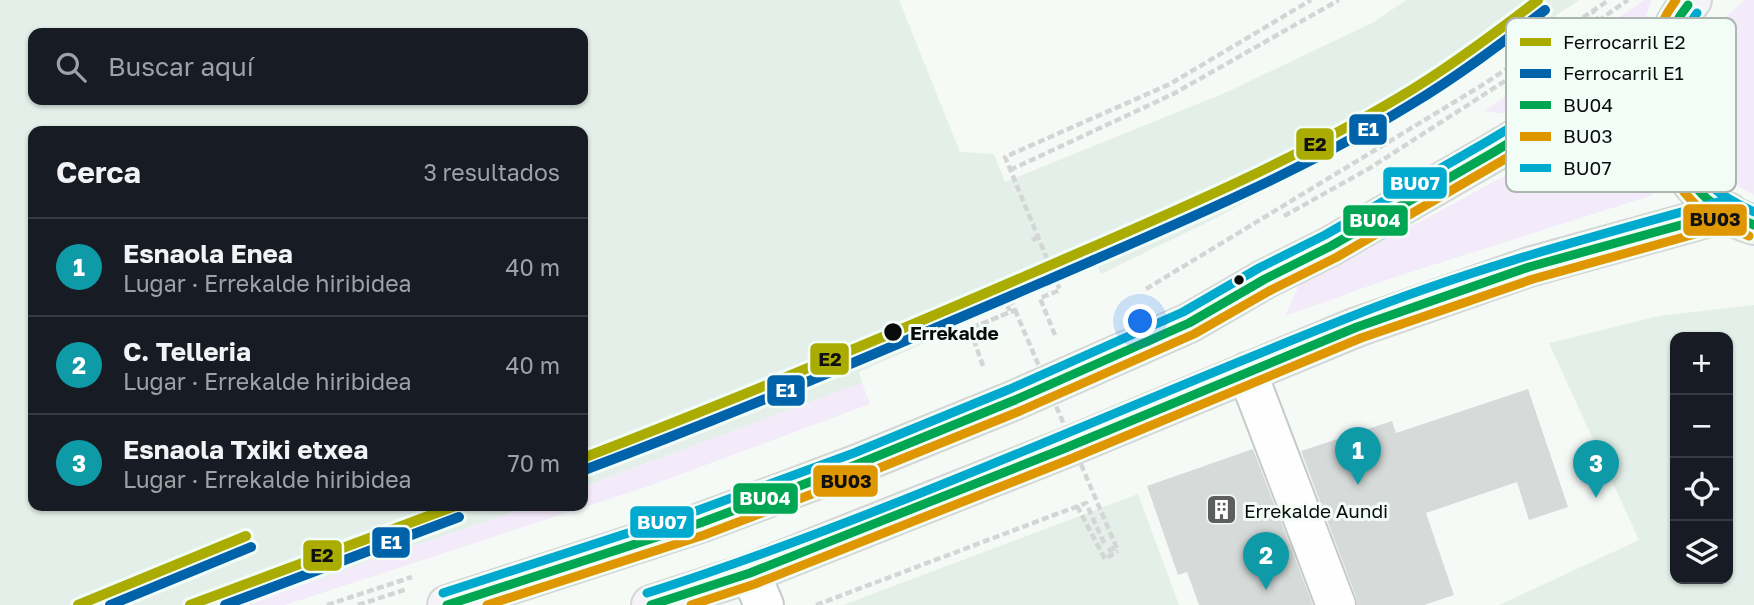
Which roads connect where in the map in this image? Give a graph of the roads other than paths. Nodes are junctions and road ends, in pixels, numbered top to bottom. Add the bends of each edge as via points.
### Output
1 (1692, 0) edge
2 (1679, 18) edge
3 (1506, 145) edge
4 (1701, 192) edge
5 (1741, 219) edge
6 (1247, 372) junction
7 (757, 589) edge
8 (433, 595) edge
9 (651, 605) edge
10 (1336, 605) edge

1 - 2 main road
3 - 8 main road via 1189,323 1015,400 858,464 659,536
4 - 5 main road
5 - 6 main road via 1529,267 1357,327
6 - 7 main road via 1063,449
6 - 10 lane
7 - 9 main road

